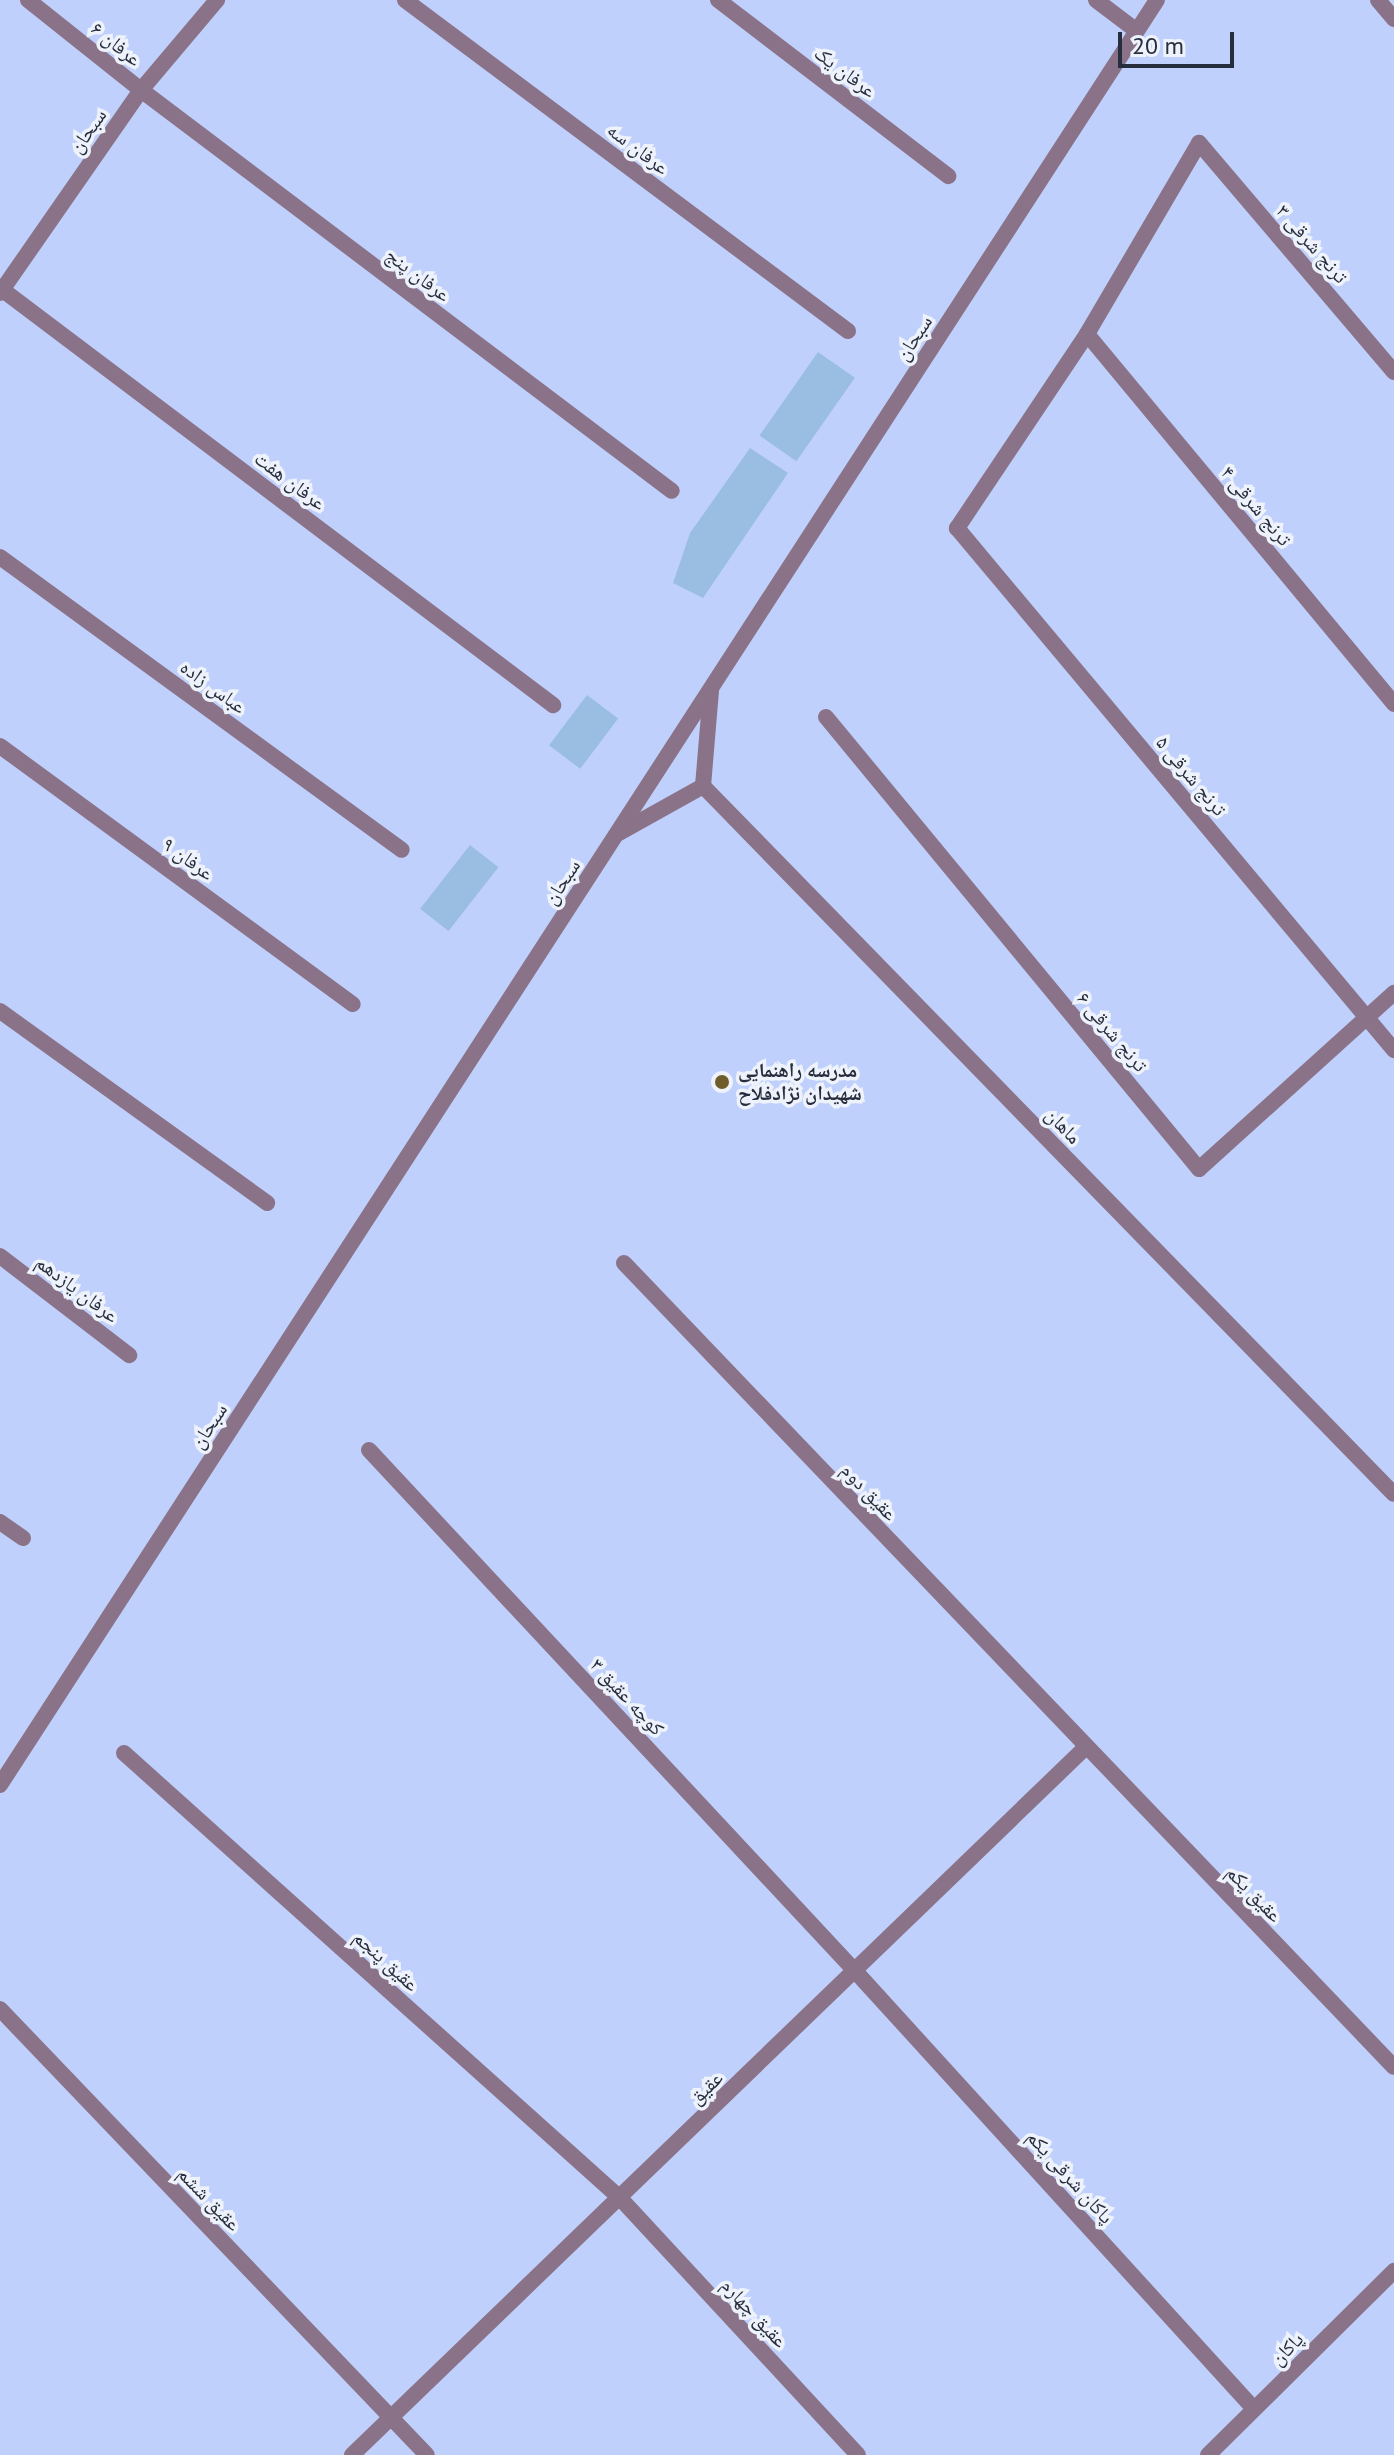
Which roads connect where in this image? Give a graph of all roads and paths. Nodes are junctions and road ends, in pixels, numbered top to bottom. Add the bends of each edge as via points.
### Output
1 (28, 0) edge
2 (217, 0) edge
3 (405, 0) edge
4 (718, 0) edge
5 (1096, 0) edge
6 (1157, 0) edge
7 (1378, 0) edge
8 (1394, 19) edge
9 (1137, 31) junction
10 (141, 90) junction
11 (948, 176) dead end
12 (1, 290) edge
13 (848, 331) dead end
14 (1087, 334) junction
15 (1394, 372) edge
16 (672, 491) dead end
17 (0, 557) edge
18 (711, 688) junction
19 (1394, 704) edge
20 (553, 705) dead end
21 (826, 717) dead end
22 (0, 746) edge
23 (703, 786) junction
24 (617, 834) junction
25 (402, 850) dead end
26 (1394, 993) edge
27 (353, 1004) dead end
28 (0, 1011) edge
29 (1366, 1016) junction
30 (1394, 1050) edge
31 (267, 1203) dead end
32 (0, 1256) edge
33 (624, 1263) dead end
34 (129, 1355) dead end
35 (369, 1450) dead end
36 (1394, 1494) edge
37 (0, 1522) edge
38 (23, 1538) dead end
39 (1085, 1748) junction
40 (124, 1753) dead end
41 (0, 1785) edge
42 (856, 1972) junction
43 (0, 2009) edge
44 (1394, 2067) edge
45 (620, 2198) junction
46 (1394, 2271) edge
47 (1254, 2409) junction
48 (390, 2416) junction
49 (352, 2455) edge
50 (427, 2455) edge
51 (858, 2455) edge
52 (1208, 2455) edge

1 - 10 street, عرفان ۶
2 - 10 street, سبحان
3 - 13 street, عرفان سه
4 - 11 street, عرفان یک
5 - 9 street
6 - 9 street, سبحان
7 - 8 street
9 - 18 street, سبحان
10 - 12 street, سبحان
10 - 16 street, عرفان پنج
12 - 20 street, عرفان هفت
14 - 15 street, ترنج شرقی ۳ via 1199,143
14 - 19 street, ترنج شرقی ۴
14 - 29 street, ترنج شرقی ۵ via 957,528
17 - 25 street, عباس زاده
18 - 23 street
18 - 24 street, سبحان
21 - 29 street, ترنج شرقی ۶ via 1199,1169
22 - 27 street, عرفان ۹
23 - 24 street
23 - 36 street, ماهان
24 - 41 street, سبحان
26 - 29 street, ترنج شرقی ۶
28 - 31 street
29 - 30 street, ترنج شرقی ۵
32 - 34 street, عرفان یازدهم
33 - 39 street, عقیق دوم
35 - 42 street, کوچه عقیق ۳
37 - 38 street
39 - 42 street, عقیق
39 - 44 street, عقیق یکم
40 - 45 street, عقیق پنجم
42 - 45 street, عقیق
42 - 47 street, پاکان شرقی یکم
43 - 48 street, عقیق ششم
45 - 48 street, عقیق
45 - 51 street, عقیق چهارم
46 - 47 street, پاکان
47 - 52 street, پاکان
48 - 49 street, عقیق
48 - 50 street, عقیق ششم

